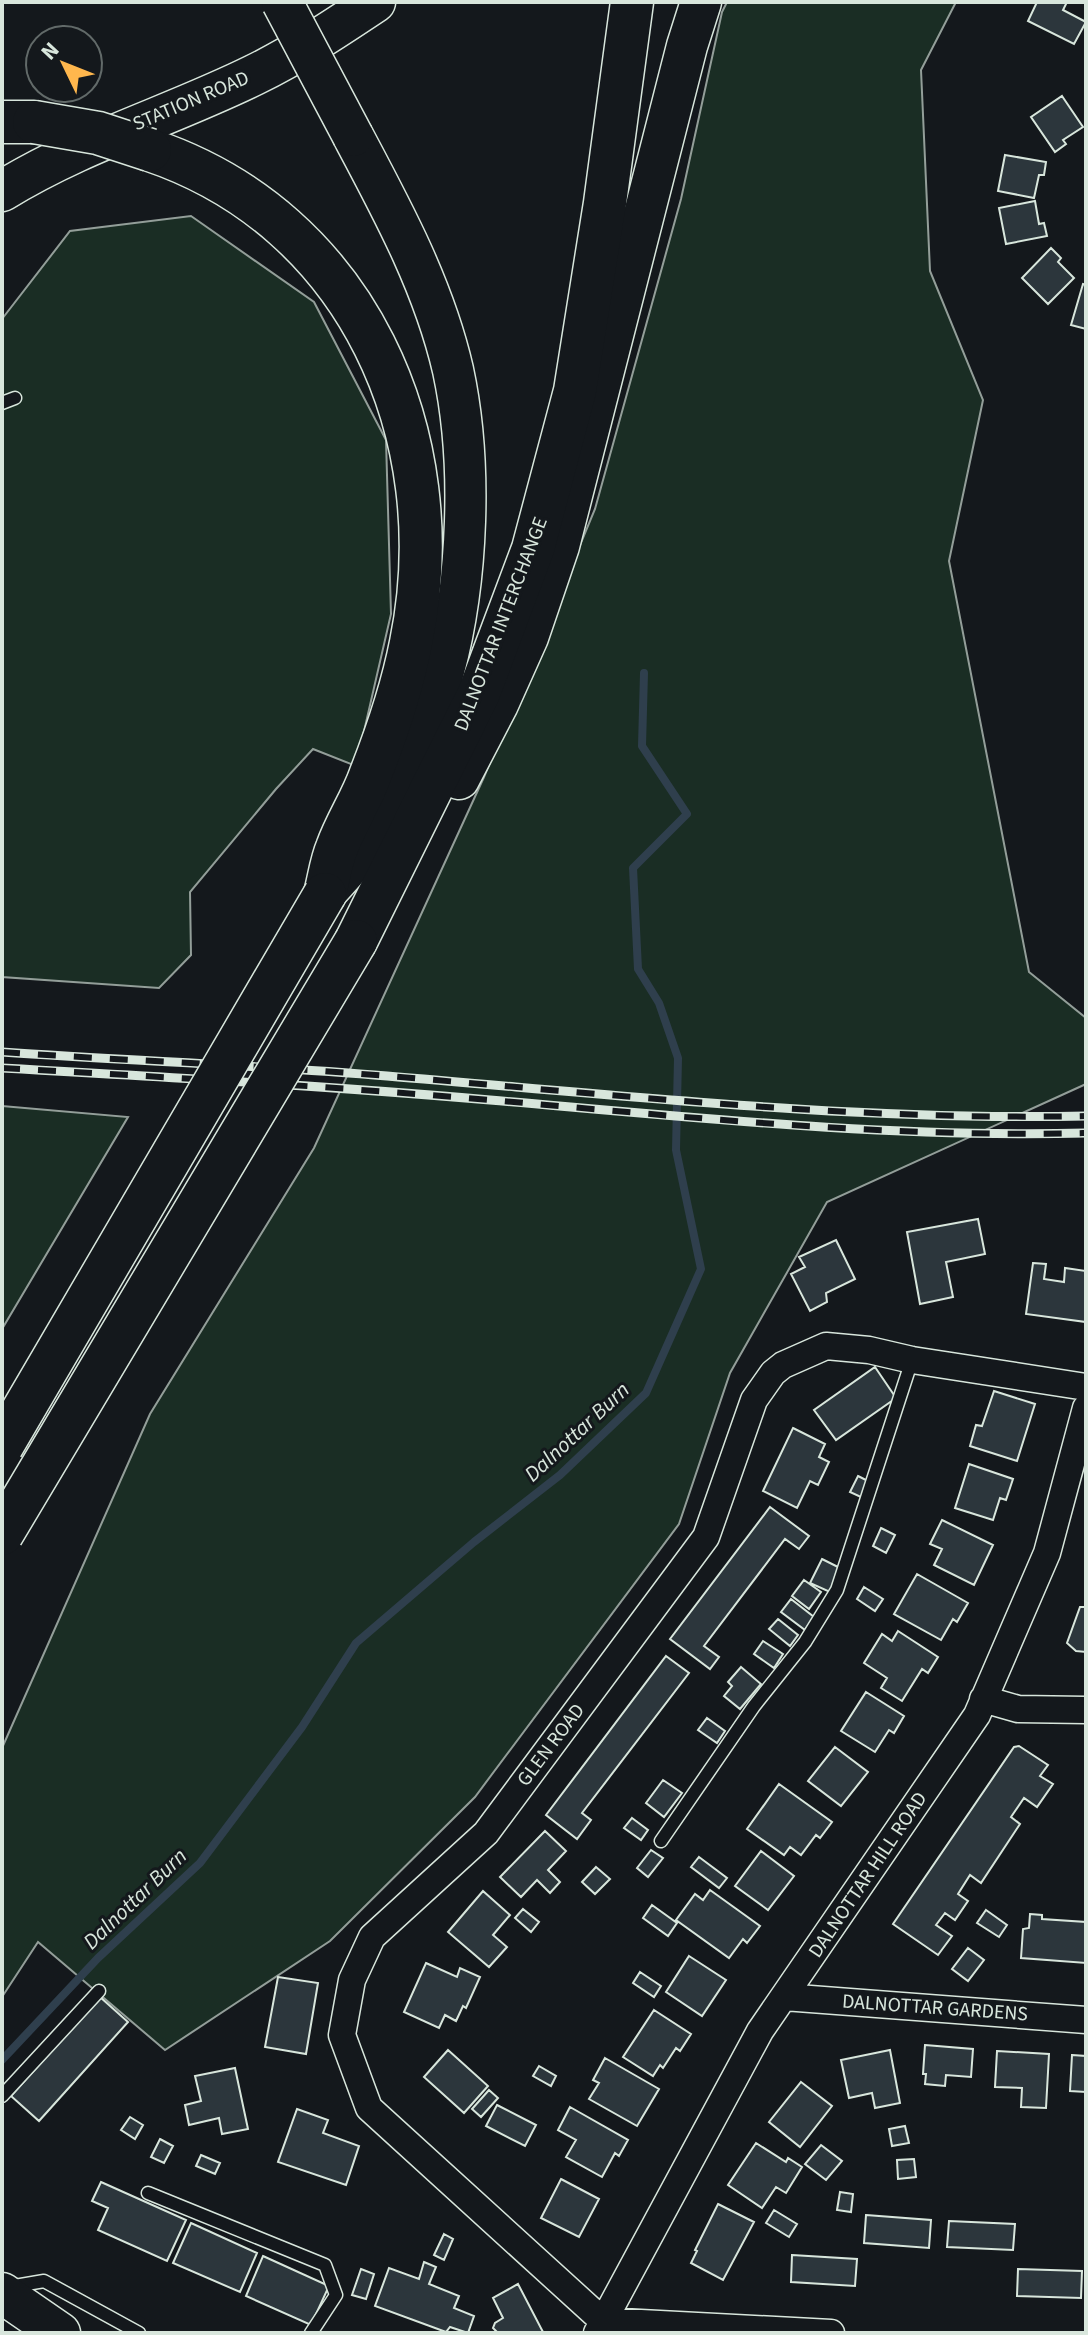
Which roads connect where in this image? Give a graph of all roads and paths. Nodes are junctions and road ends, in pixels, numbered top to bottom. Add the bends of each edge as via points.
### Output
1 (282, 2) edge
2 (375, 2) edge
3 (632, 2) edge
4 (701, 2) edge
5 (18, 122) edge
6 (2, 191) edge
7 (15, 398) dead end
8 (2, 403) edge
9 (325, 894) junction
10 (356, 941) junction
11 (912, 1360) junction
12 (1086, 1387) edge
13 (1086, 1408) edge
14 (2, 1446) edge
15 (2, 1534) edge
16 (983, 1699) junction
17 (1086, 1710) edge
18 (661, 1841) dead end
19 (99, 1991) dead end
20 (784, 1997) junction
21 (1086, 2020) edge
22 (2, 2096) edge
23 (148, 2193) dead end
24 (2, 2291) edge
25 (600, 2327) edge
26 (60, 2333) edge
27 (139, 2333) edge
28 (311, 2333) edge
29 (831, 2333) edge

1 - 9 main road, bridge via 433,303 450,360 463,459 465,540 453,631 432,710 365,847
2 - 6 main road, STATION ROAD via 251,76 77,151
3 - 10 highway, DALNOTTAR INTERCHANGE via 575,391 533,549 479,693
4 - 10 main road via 544,593 498,704 446,802 392,900
5 - 9 highway, bridge via 98,133 150,150 182,161 242,196 295,238 330,277 386,367 414,455 420,564 412,641 388,730 337,848
7 - 8 lane
9 - 14 highway, bridge
10 - 15 highway, DALNOTTAR INTERCHANGE, bridge
11 - 12 street, GLEN ROAD
11 - 18 lane via 837,1590
11 - 25 street, GLEN ROAD via 826,1346 773,1373 754,1400 706,1537 486,1833 372,1937 352,1980 342,2035 369,2108
13 - 16 street, DALNOTTAR HILL ROAD via 1047,1553
16 - 17 street via 1018,1709
16 - 20 street, DALNOTTAR HILL ROAD
19 - 22 lane
20 - 21 street, DALNOTTAR GARDENS
20 - 25 street, DALNOTTAR HILL ROAD via 760,2031
23 - 28 lane via 325,2265 336,2295
24 - 26 main road
24 - 27 lane via 44,2281
25 - 29 street

